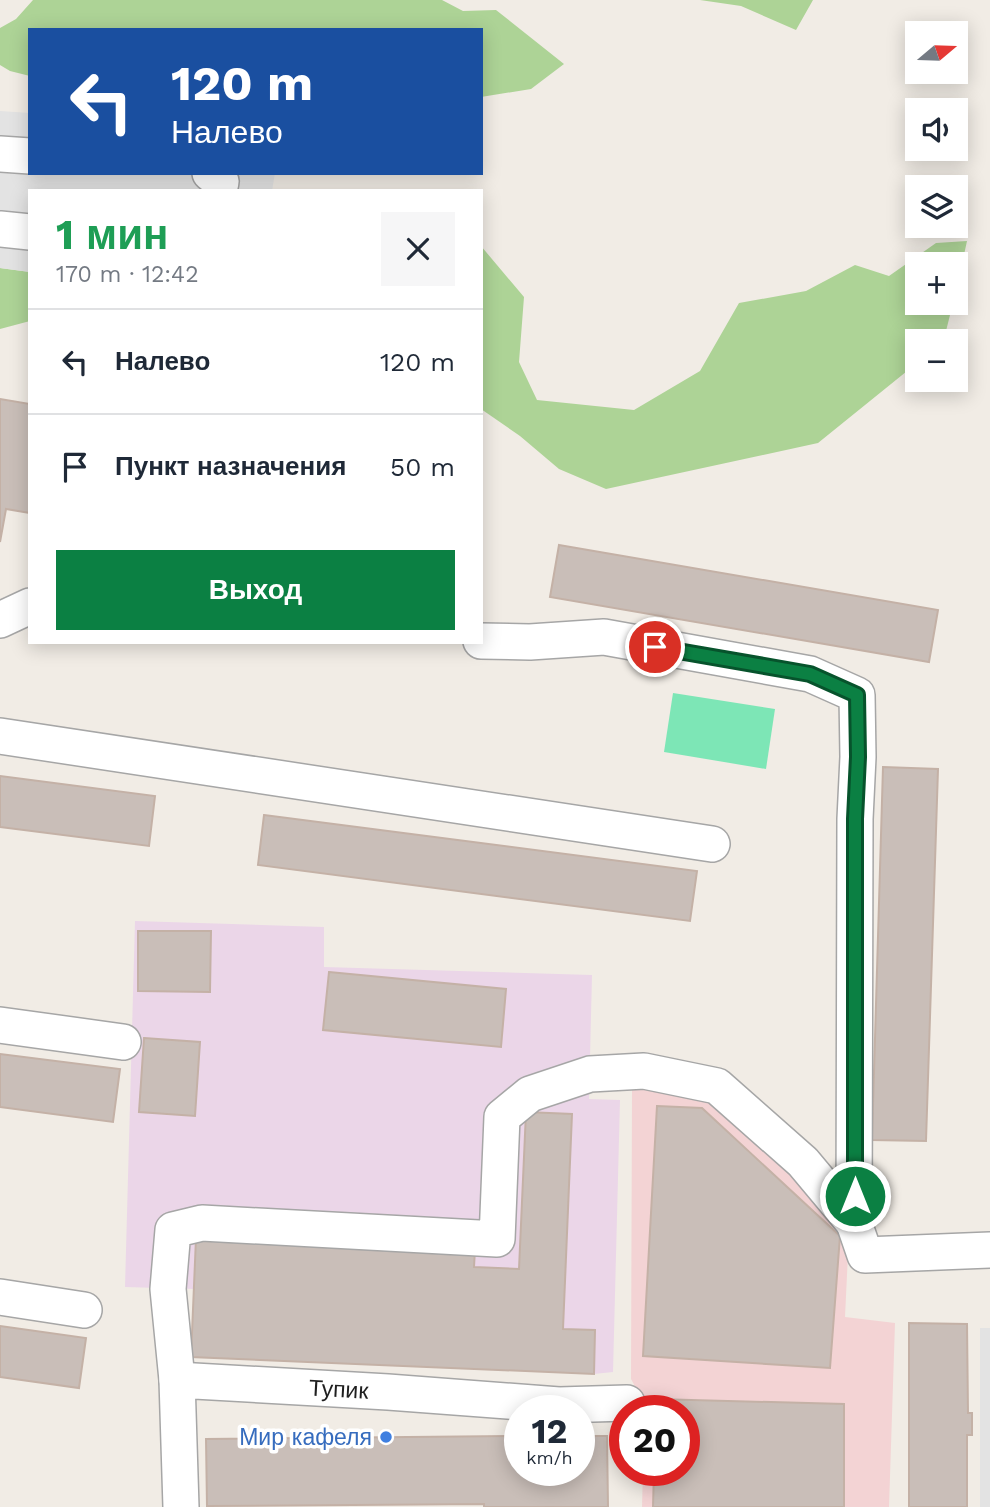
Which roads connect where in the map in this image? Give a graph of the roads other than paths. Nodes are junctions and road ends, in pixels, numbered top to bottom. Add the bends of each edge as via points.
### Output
1 (0, 154) edge
2 (28, 156) edge
3 (212, 175) edge
4 (219, 189) edge
5 (0, 229) edge
6 (28, 232) edge
7 (28, 607) edge
8 (0, 620) edge
9 (483, 641) edge
10 (0, 736) edge
11 (712, 844) dead end
12 (0, 1025) edge
13 (124, 1042) dead end
14 (854, 1223) junction
15 (990, 1250) edge
16 (0, 1297) edge
17 (84, 1310) dead end
18 (177, 1380) junction
19 (609, 1404) edge
20 (181, 1507) edge

1 - 2 lane
3 - 4 lane via 221,182
5 - 6 lane
7 - 8 lane
9 - 14 lane via 604,637 810,674 857,695
10 - 11 lane
12 - 13 lane
14 - 15 lane via 865,1255
14 - 18 lane via 803,1163 717,1086 643,1071 590,1074 530,1094 502,1117 498,1239 202,1223 173,1230 168,1289
16 - 17 lane
18 - 19 lane, Тупик via 559,1405
18 - 20 lane

